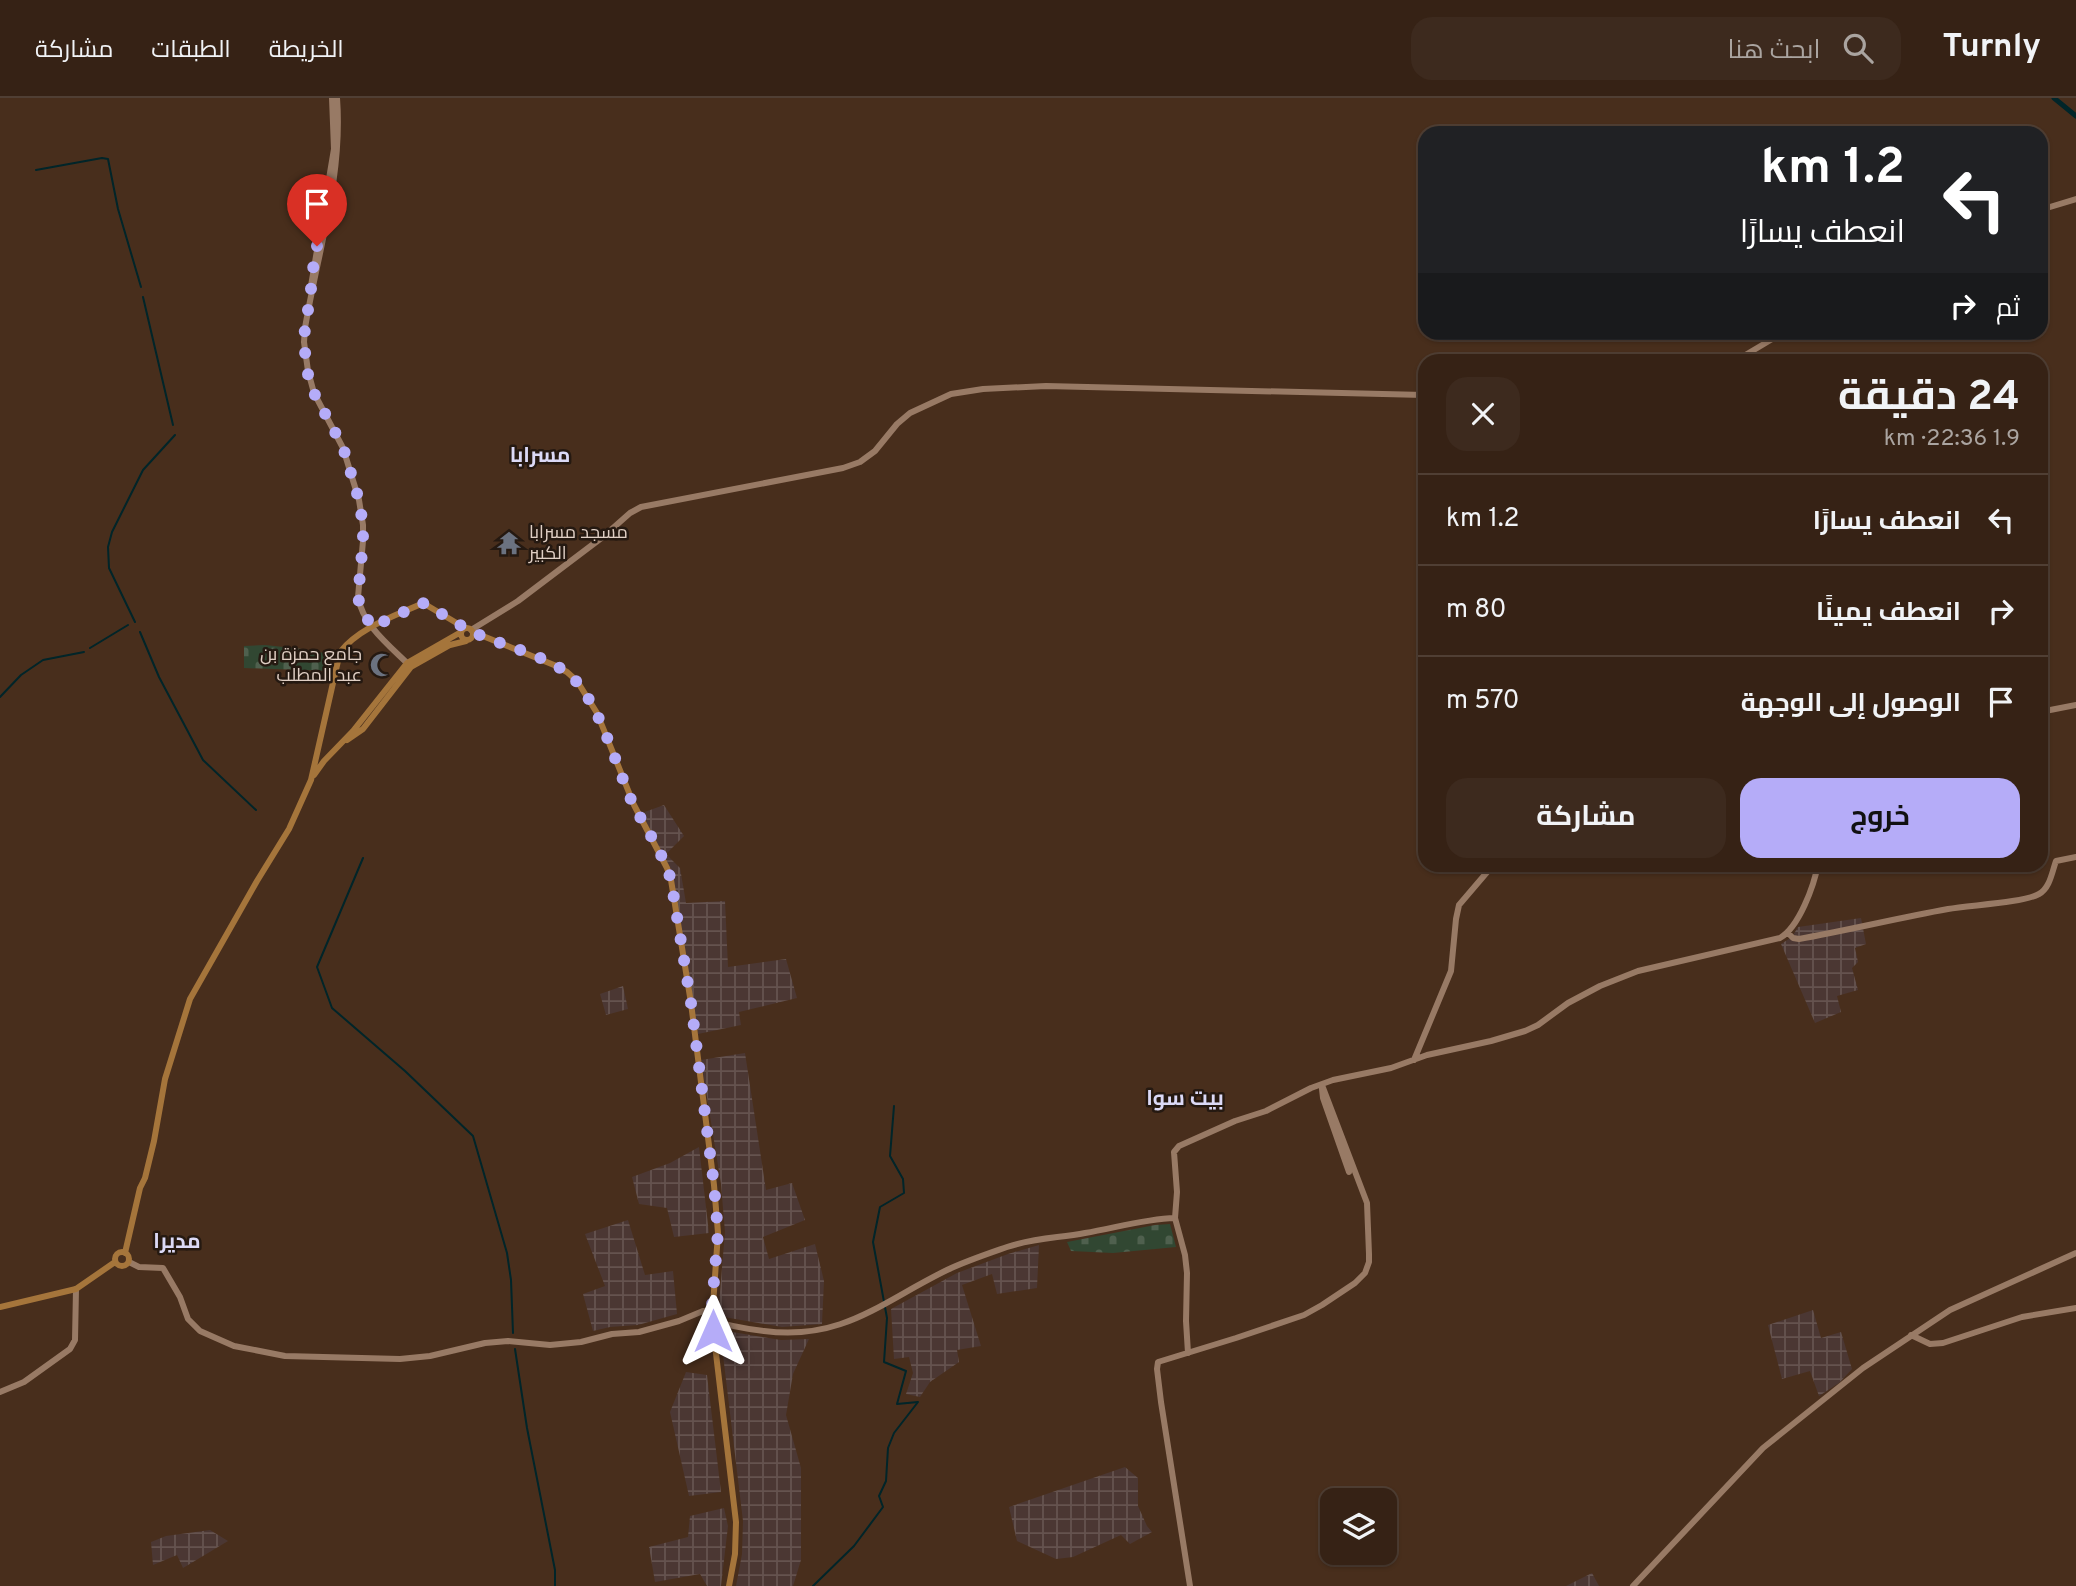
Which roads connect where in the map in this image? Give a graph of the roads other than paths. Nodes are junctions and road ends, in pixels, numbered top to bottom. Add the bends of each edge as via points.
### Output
1 (332, 98) edge
2 (337, 98) edge
3 (2076, 199) edge
4 (2048, 208) edge
5 (311, 292) junction
6 (1771, 340) edge
7 (1747, 354) edge
8 (1418, 395) edge
9 (372, 627) junction
10 (468, 630) junction
11 (466, 640) junction
12 (409, 665) junction
13 (2076, 705) edge
14 (2048, 710) edge
15 (311, 780) junction
16 (2076, 857) edge
17 (1487, 872) edge
18 (1815, 872) edge
19 (1788, 933) junction
20 (1414, 1060) junction
21 (1322, 1085) junction
22 (1175, 1217) junction
23 (125, 1253) junction
24 (2076, 1254) edge
25 (115, 1262) junction
26 (129, 1262) junction
27 (76, 1289) junction
28 (0, 1307) edge
29 (2076, 1308) edge
30 (712, 1311) junction
31 (712, 1320) junction
32 (1912, 1335) junction
33 (1188, 1353) junction
34 (0, 1392) edge
35 (729, 1586) edge
36 (1190, 1586) edge
37 (1633, 1586) edge

1 - 5 street via 334,149
2 - 5 street via 336,169
3 - 4 street
5 - 9 street via 304,342 307,371 343,447 356,489 363,525 358,597
6 - 7 street
8 - 10 street via 1046,386 951,394 910,413 875,451 852,465 641,507 518,601
9 - 10 main road via 423,603
9 - 12 street
9 - 15 main road via 340,652
10 - 11 main road via 472,638
10 - 11 main road via 461,637
10 - 12 main road
10 - 30 main road via 554,665 577,681 597,713 634,804 667,868 691,1003 714,1185 718,1233
11 - 12 main road
12 - 15 main road
13 - 14 street
15 - 23 main road via 289,829 190,999 165,1079
16 - 19 street via 2056,861 2049,883 2040,893 2023,899 1947,909 1799,939
17 - 20 street via 1459,905 1451,971
18 - 19 street via 1805,904
19 - 20 street via 1638,971 1600,986 1525,1031
20 - 21 street
21 - 22 street via 1175,1149
21 - 33 street via 1350,1173 1368,1209 1367,1268 1361,1277 1304,1315
22 - 31 street via 1006,1247 946,1271 866,1314 818,1331 781,1333
22 - 33 street via 1186,1264
23 - 25 main road via 116,1255
23 - 26 main road
24 - 32 street via 1950,1310
25 - 26 main road via 122,1267
25 - 27 main road
26 - 30 street via 163,1268 188,1319 200,1331 234,1346 285,1356 400,1359 485,1343 581,1342 639,1332
27 - 28 main road
27 - 34 street via 75,1340 70,1349 24,1382
29 - 32 street via 2022,1317 1943,1343 1930,1344
30 - 31 main road
31 - 35 main road via 736,1522
32 - 37 street via 1763,1448
33 - 36 street via 1156,1365

